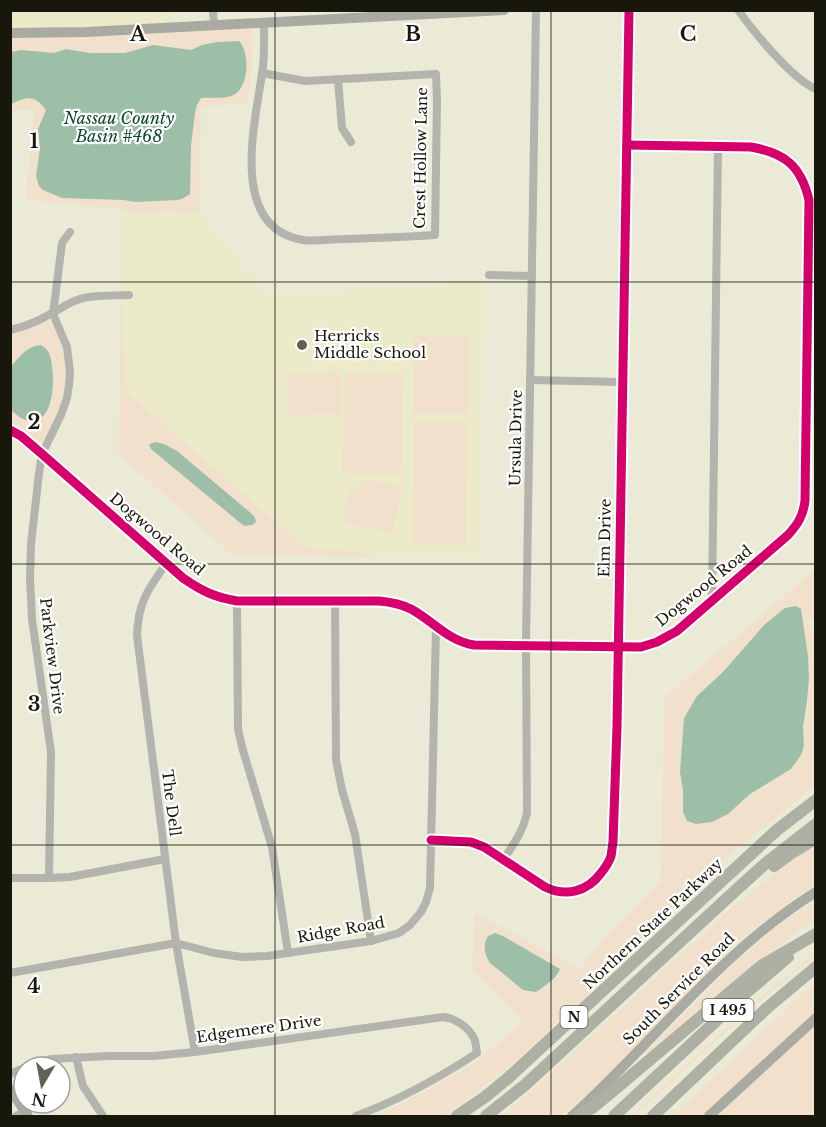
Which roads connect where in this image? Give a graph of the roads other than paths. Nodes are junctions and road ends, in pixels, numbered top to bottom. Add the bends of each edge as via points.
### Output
1 (213, 10) edge
2 (504, 10) edge
3 (536, 10) edge
4 (629, 10) edge
5 (738, 10) edge
6 (264, 23) junction
7 (214, 25) junction
8 (10, 33) edge
9 (262, 73) junction
10 (338, 80) junction
11 (816, 89) edge
12 (351, 142) dead end
13 (627, 145) junction
14 (718, 147) junction
15 (70, 232) dead end
16 (489, 275) dead end
17 (532, 276) junction
18 (129, 295) dead end
19 (53, 314) junction
20 (10, 330) edge
21 (530, 380) junction
22 (622, 382) junction
23 (10, 430) edge
24 (42, 454) junction
25 (166, 564) junction
26 (712, 600) junction
27 (237, 601) junction
28 (335, 601) junction
29 (436, 627) junction
30 (526, 646) junction
31 (618, 647) junction
32 (816, 790) edge
33 (816, 800) edge
34 (816, 824) edge
35 (777, 830) junction
36 (816, 838) edge
37 (431, 840) junction
38 (165, 859) junction
39 (503, 860) junction
40 (10, 878) edge
41 (49, 878) junction
42 (735, 891) junction
43 (816, 892) edge
44 (816, 935) edge
45 (371, 941) junction
46 (176, 943) junction
47 (288, 953) junction
48 (816, 967) edge
49 (10, 973) edge
50 (816, 1018) edge
51 (195, 1052) junction
52 (72, 1057) edge
53 (76, 1057) junction
54 (103, 1116) edge
55 (356, 1116) edge
56 (457, 1116) edge
57 (486, 1116) edge
58 (572, 1116) edge
59 (578, 1116) edge
60 (614, 1116) edge
61 (653, 1116) edge
62 (709, 1116) edge

1 - 7 street
2 - 6 main road
3 - 17 street, Ursula Drive
4 - 13 street, Elm Drive
5 - 11 street via 777,57
6 - 7 main road
6 - 9 street, Crest Hollow Lane
7 - 8 main road
9 - 10 street, Crest Hollow Lane via 305,81
9 - 10 street, Crest Hollow Lane via 252,176 261,212 270,224 285,234 306,240 435,236 436,74
10 - 12 street via 342,128
13 - 14 street, Dogwood Road
13 - 22 street, Elm Drive
14 - 26 street
14 - 26 street, Dogwood Road via 751,147 782,156 806,186 809,200 803,515 788,535
15 - 19 street via 63,243
16 - 17 street
17 - 21 street, Ursula Drive
18 - 19 street via 87,298
19 - 20 street
19 - 24 street, Parkview Drive via 67,347 69,385 61,415
21 - 22 street
21 - 30 street, Ursula Drive
22 - 31 street, Elm Drive
23 - 24 street, Dogwood Road
24 - 25 street, Dogwood Road
24 - 41 street, Parkview Drive via 30,578 51,752
25 - 27 street, Dogwood Road via 200,590
25 - 38 street, The Dell via 149,588 137,624
26 - 31 street, Dogwood Road via 666,638 641,646
27 - 28 street, Dogwood Road
27 - 47 street via 238,729 272,847
28 - 29 street, Dogwood Road via 401,605
28 - 45 street via 336,760 355,834
29 - 30 street, Dogwood Road via 468,644
29 - 37 street, Ridge Road
30 - 31 street, Dogwood Road
30 - 39 street, Ursula Drive via 527,813 521,832
31 - 39 street, Elm Drive via 613,842 607,864 588,886 566,893 545,887
32 - 35 highway via 803,799
33 - 35 highway, Northern State Parkway / N
34 - 42 highway, Northern State Parkway / N
35 - 56 highway, Northern State Parkway / N via 517,1070
36 - 42 highway
37 - 39 street, Elm Drive via 471,842
37 - 45 street, Ridge Road via 430,888 422,912 399,933
38 - 41 street
38 - 46 street, The Dell
40 - 41 street
42 - 57 highway, Northern State Parkway / N via 535,1076
43 - 58 main road, South Service Road via 774,920 728,959
44 - 59 highway via 761,966
44 - 60 highway, I 495 via 746,993
45 - 47 street, Ridge Road
46 - 47 street, Ridge Road via 242,957
46 - 49 street, Ridge Road
46 - 51 street, The Dell
48 - 61 highway, I 495
50 - 62 main road
51 - 53 street, Edgemere Drive
51 - 55 street, Edgemere Drive via 443,1017 464,1026 474,1039 477,1053 444,1075
52 - 53 street, Edgemere Drive
53 - 54 street via 83,1086

